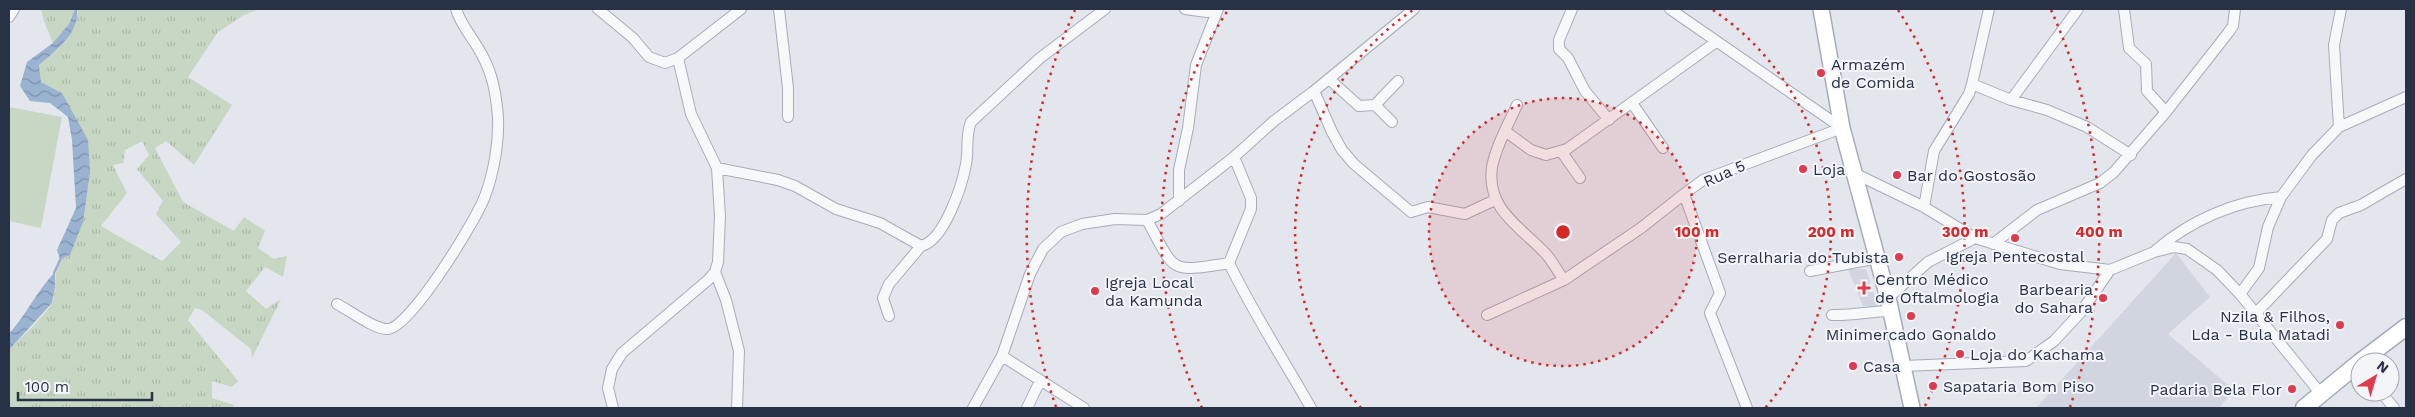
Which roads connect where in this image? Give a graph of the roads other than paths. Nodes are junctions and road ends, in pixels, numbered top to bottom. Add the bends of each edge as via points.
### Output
1 (14, 9) edge
2 (456, 9) edge
3 (598, 9) edge
4 (741, 9) edge
5 (779, 9) edge
6 (1105, 9) edge
7 (1185, 9) edge
8 (1217, 9) edge
9 (1414, 9) edge
10 (1572, 9) edge
11 (1670, 9) edge
12 (1821, 9) edge
13 (1989, 9) edge
14 (2078, 9) edge
15 (2124, 9) edge
16 (2236, 9) edge
17 (2341, 9) edge
18 (9, 17) edge
19 (1716, 42) junction
20 (678, 58) junction
21 (1329, 79) junction
22 (1398, 81) dead end
23 (1972, 84) junction
24 (1314, 91) junction
25 (2406, 97) edge
26 (2011, 100) junction
27 (1632, 103) junction
28 (1375, 105) junction
29 (1517, 105) dead end
30 (2166, 112) junction
31 (788, 116) dead end
32 (1608, 120) junction
33 (1392, 122) dead end
34 (2339, 127) junction
35 (1842, 128) junction
36 (1505, 131) junction
37 (1663, 148) dead end
38 (1561, 151) junction
39 (2131, 154) junction
40 (1234, 157) junction
41 (717, 168) junction
42 (1856, 174) junction
43 (1580, 178) dead end
44 (2406, 179) edge
45 (1684, 194) junction
46 (2281, 197) junction
47 (1495, 200) junction
48 (1179, 201) junction
49 (1924, 207) junction
50 (1147, 220) junction
51 (1975, 238) junction
52 (1993, 244) junction
53 (921, 246) junction
54 (2154, 252) junction
55 (1878, 258) junction
56 (1229, 263) junction
57 (2110, 270) junction
58 (1810, 271) dead end
59 (715, 272) junction
60 (1564, 280) junction
61 (2240, 294) junction
62 (337, 304) dead end
63 (1890, 304) junction
64 (2256, 313) junction
65 (1487, 315) dead end
66 (1832, 315) dead end
67 (888, 316) dead end
68 (2406, 326) edge
69 (2374, 352) edge
70 (1002, 356) junction
71 (1903, 366) junction
72 (2350, 371) edge
73 (1040, 381) junction
74 (2321, 394) junction
75 (613, 408) edge
76 (737, 408) edge
77 (973, 408) edge
78 (1027, 408) edge
79 (1084, 408) edge
80 (1311, 408) edge
81 (1747, 408) edge
82 (1912, 408) edge
83 (2304, 408) edge

1 - 18 street
2 - 62 street via 495,84 497,146 485,196 438,277 400,325 388,329 374,325
3 - 20 street via 633,38 649,57 665,63
4 - 20 street
5 - 31 street
6 - 53 street via 1040,58 971,122 966,133 966,164 951,211 934,240
7 - 8 street via 1207,12
8 - 48 street via 1196,65 1179,170
9 - 21 street
10 - 32 street via 1559,40 1559,49
11 - 19 street
12 - 35 main road
13 - 23 street
14 - 26 street
15 - 30 street via 2129,48 2146,64 2147,91
16 - 30 street via 2232,26
17 - 34 street via 2334,45
19 - 27 street
19 - 35 street
20 - 41 street via 690,114
21 - 24 street
21 - 28 street via 1358,106
22 - 28 street
23 - 26 street
23 - 49 street via 1934,151
24 - 40 street via 1274,120
24 - 47 street via 1342,150 1411,212 1428,207 1465,214
25 - 34 street
26 - 39 street via 2047,110 2087,127
27 - 32 street
27 - 37 street
28 - 33 street
29 - 36 street
30 - 39 street
32 - 38 street
34 - 46 street via 2312,155
35 - 42 main road
35 - 45 street, Rua 5 via 1702,180
36 - 38 street via 1531,150 1546,155
36 - 47 street via 1492,166
38 - 43 street
39 - 52 street via 2100,183 2037,210
40 - 48 street
40 - 56 street via 1251,198 1251,209
41 - 53 street via 795,186 836,209 880,223
41 - 59 street via 719,226
42 - 49 street
42 - 55 main road
44 - 64 street via 2361,205 2339,213 2332,220 2326,239
45 - 60 street via 1641,228
45 - 81 street, Rua 5 via 1720,293 1710,313
46 - 54 street via 2245,203 2205,217 2181,230
46 - 61 street via 2268,227 2259,268
47 - 60 street via 1512,222 1548,256
48 - 50 street
49 - 51 street
50 - 56 street via 1173,265 1180,269
50 - 70 street via 1098,221 1061,232 1043,249 1030,274
51 - 52 street
51 - 63 street via 1928,262
52 - 57 street via 2060,264
53 - 67 street via 889,284 883,298
54 - 57 street
54 - 61 street via 2174,247 2187,249 2217,270
55 - 58 street
55 - 63 main road
56 - 80 street
57 - 71 street via 2081,312 2039,353 2026,361
59 - 75 street via 622,352 612,369 608,388
59 - 76 street via 740,351
60 - 65 street
61 - 64 street
63 - 66 street via 1850,316
63 - 71 main road
64 - 74 street
68 - 69 main road
70 - 73 street
70 - 77 street
71 - 82 main road
72 - 74 main road
73 - 78 street
73 - 79 street
74 - 83 main road

